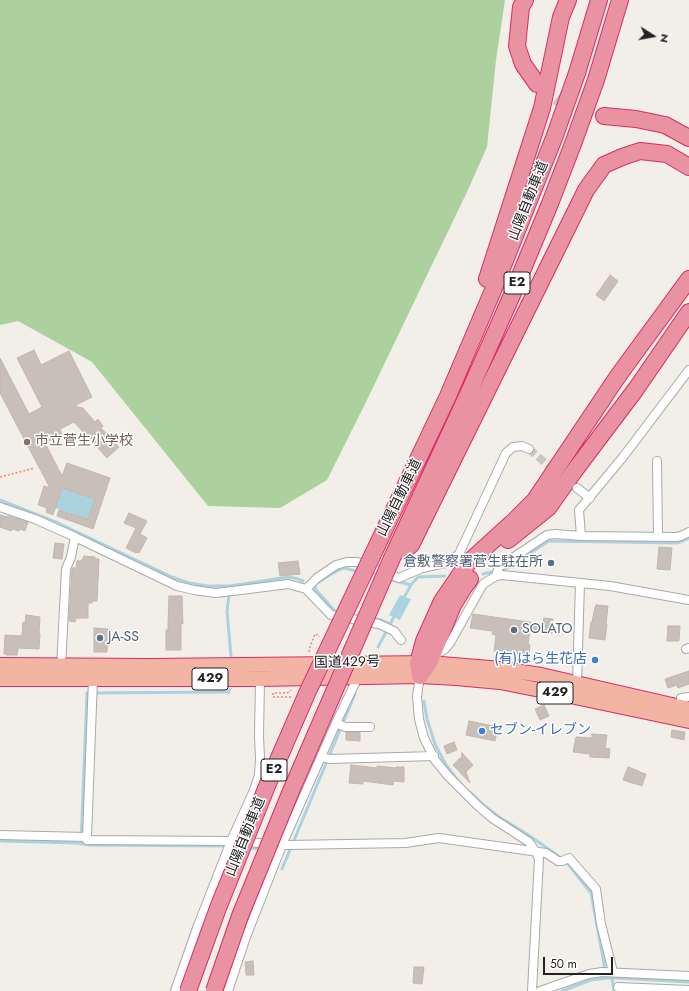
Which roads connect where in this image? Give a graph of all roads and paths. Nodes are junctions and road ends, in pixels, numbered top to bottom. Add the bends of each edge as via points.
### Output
1 (525, 0) edge
2 (568, 0) edge
3 (599, 0) edge
4 (620, 0) edge
5 (537, 84) tunnel mouth
6 (604, 116) tunnel mouth
7 (689, 138) edge
8 (689, 168) edge
9 (689, 279) edge
10 (689, 312) edge
11 (689, 370) edge
12 (448, 396) junction
13 (529, 449) tunnel mouth
14 (657, 461) dead end
15 (35, 468) dead end
16 (0, 477) edge
17 (577, 488) dead end
18 (590, 498) junction
19 (0, 507) edge
20 (689, 532) edge
21 (580, 536) junction
22 (75, 537) junction
23 (658, 537) junction
24 (392, 558) junction
25 (497, 573) junction
26 (580, 583) junction
27 (306, 588) junction
28 (689, 600) edge
29 (318, 638) dead end
30 (401, 640) dead end
31 (309, 652) dead end
32 (0, 665) edge
33 (425, 665) junction
34 (60, 672) junction
35 (358, 677) junction
36 (0, 679) edge
37 (260, 679) junction
38 (577, 683) junction
39 (92, 688) junction
40 (287, 693) dead end
41 (291, 697) dead end
42 (685, 710) edge
43 (341, 725) junction
44 (370, 727) dead end
45 (434, 756) junction
46 (326, 758) junction
47 (0, 835) edge
48 (84, 837) junction
49 (231, 841) junction
50 (288, 845) junction
51 (536, 852) junction
52 (689, 976) edge
53 (617, 980) edge
54 (689, 990) edge
55 (175, 991) edge
56 (188, 991) edge
57 (214, 991) edge
58 (228, 991) edge
59 (532, 991) edge
60 (540, 991) edge

1 - 5 highway via 521,7 517,46 523,64
2 - 12 highway via 561,17 542,108
3 - 12 highway, 山陽自動車道 / E2 via 554,138
4 - 24 highway, 山陽自動車道 / E2 via 596,80 546,213 469,392
6 - 7 highway via 665,125
8 - 24 highway via 667,154 640,151 604,166 586,190 411,545
9 - 33 highway via 618,376 535,500 468,563 455,582 442,602 425,640
10 - 33 highway via 548,508 492,552 478,567 453,605
11 - 18 street
12 - 56 highway, 山陽自動車道 / E2, bridge via 308,692 269,781
13 - 27 street via 522,446 513,447 506,453 459,554 450,562 422,568 399,578 357,562 347,562 317,578
14 - 23 street
15 - 16 path
17 - 18 street
18 - 21 street via 579,510
19 - 22 street
20 - 23 street via 676,537
21 - 23 street
21 - 25 street via 547,535 499,567
22 - 27 street via 177,586 194,590 215,593 288,584
22 - 34 street via 66,569
24 - 57 highway, 山陽自動車道 / E2, bridge via 291,791 240,916
25 - 26 street
25 - 33 street via 483,584 450,643
26 - 28 street
26 - 38 street
27 - 30 street via 331,615 379,624 394,632
29 - 31 path via 315,634
32 - 34 highway, 国道429号 / 429
33 - 34 highway, 国道429号 / 429 via 151,666
33 - 35 highway, 国道429号 / 429
33 - 38 highway, 国道429号 / 429 via 502,669
33 - 42 highway, 国道429号 / 429 via 456,678 500,682 575,696
33 - 45 street via 416,696 424,738
34 - 36 highway, 国道429号 / 429
34 - 39 highway, 国道429号 / 429
35 - 37 highway, 国道429号 / 429
35 - 43 street
37 - 39 highway, 国道429号 / 429
37 - 49 street via 259,775
38 - 42 highway, 国道429号 / 429
39 - 48 street
40 - 41 path via 273,693 273,697
43 - 44 street
43 - 46 street
45 - 46 street
45 - 51 street via 448,776 477,805 529,842
46 - 50 street
47 - 48 street
48 - 49 street via 87,840
49 - 50 street
49 - 55 street
50 - 51 street via 405,843 439,838
50 - 58 street via 246,937
51 - 53 street via 546,853 558,861 569,858 596,889 601,924
51 - 59 street via 539,859
52 - 53 street
53 - 54 street
53 - 60 street via 602,972

